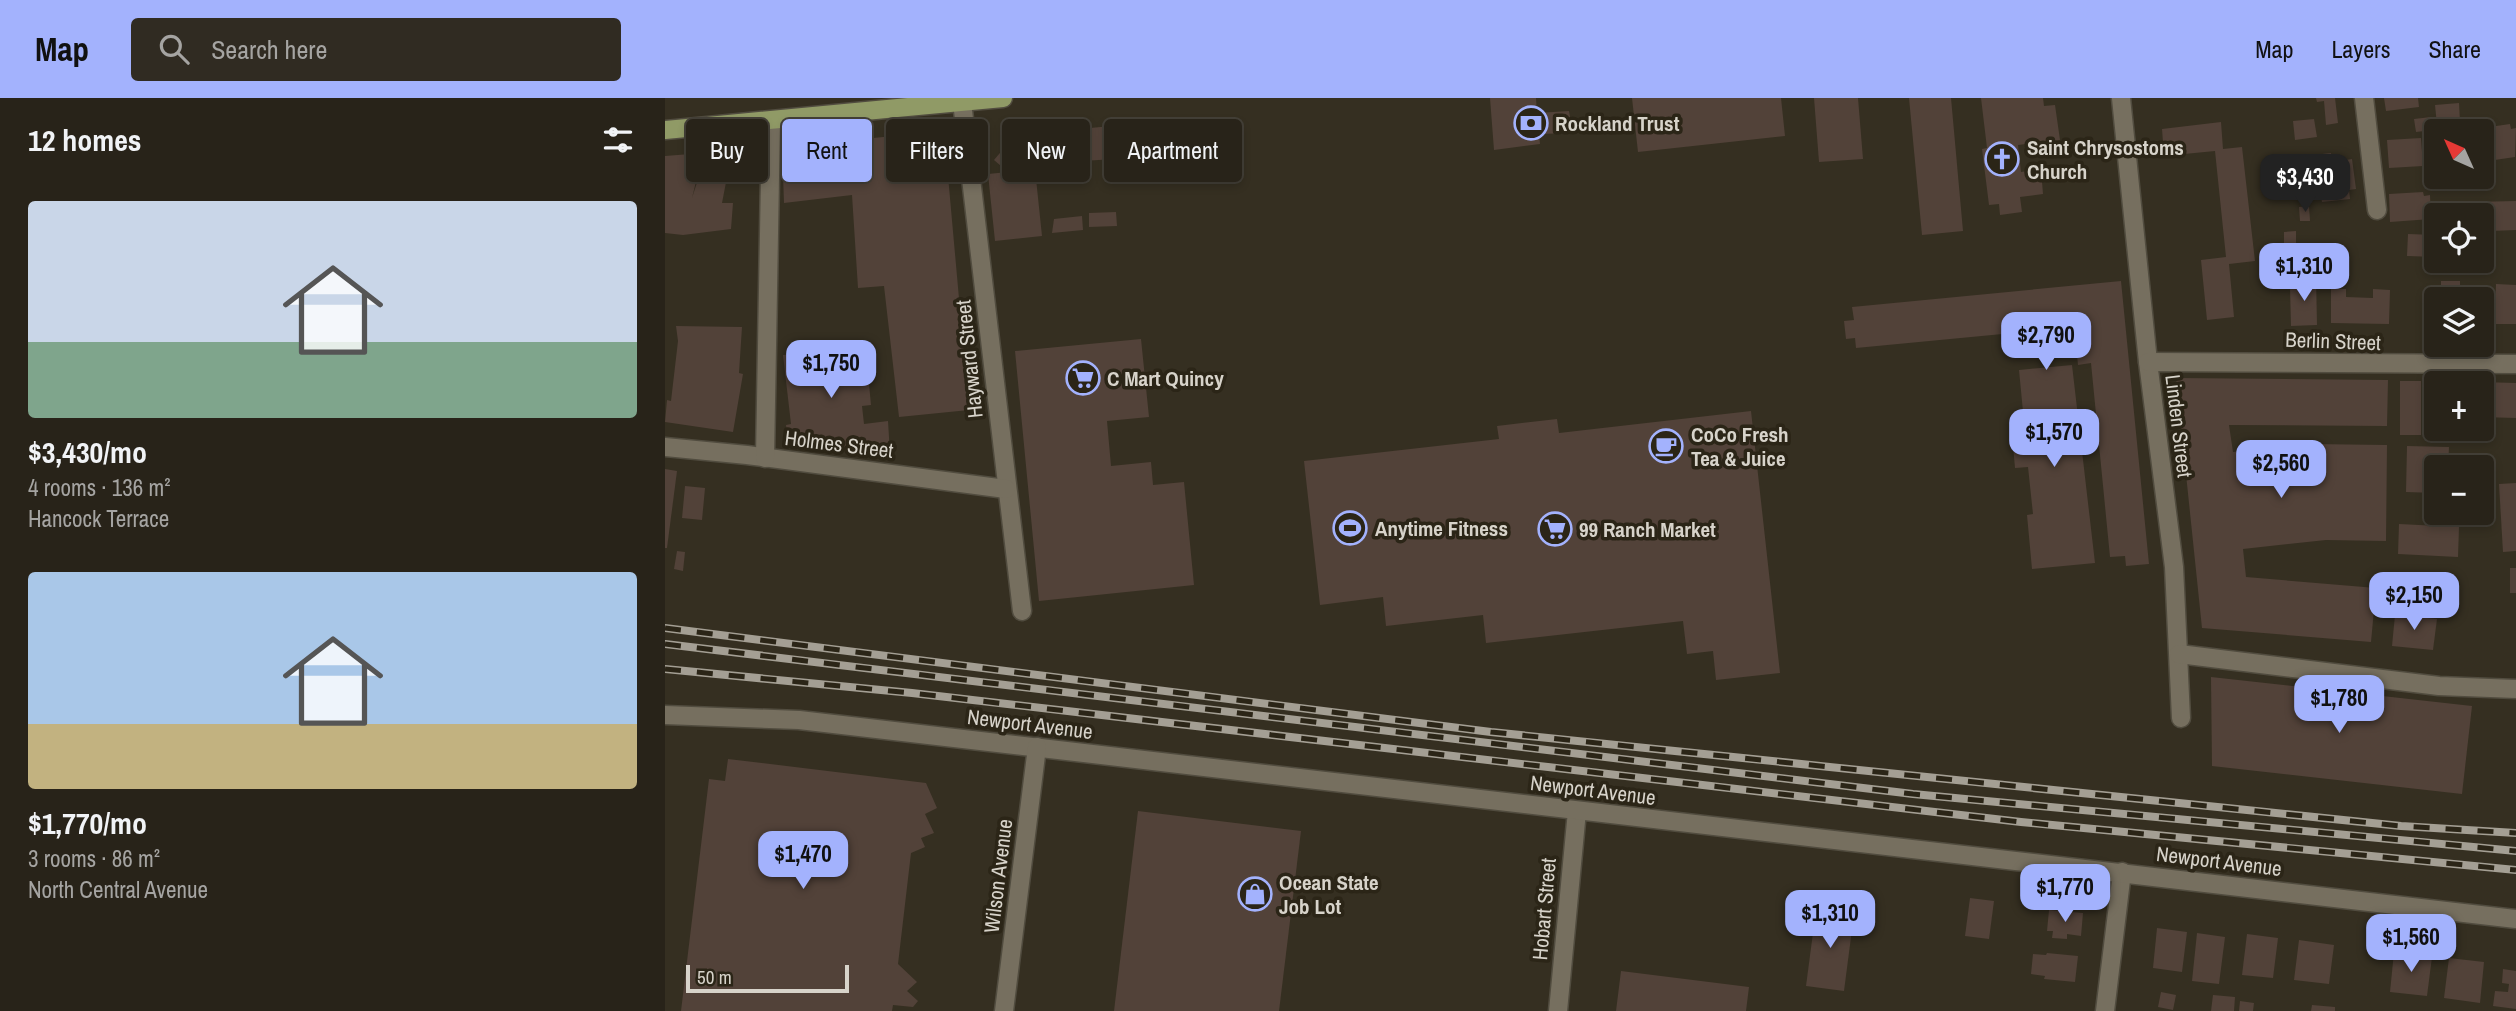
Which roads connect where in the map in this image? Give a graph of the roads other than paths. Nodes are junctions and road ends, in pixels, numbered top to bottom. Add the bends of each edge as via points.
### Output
1 (1003, 98) edge
2 (2120, 98) edge
3 (2364, 98) edge
4 (963, 102) junction
5 (771, 121) junction
6 (665, 130) edge
7 (2377, 211) dead end
8 (2148, 362) junction
9 (2516, 364) edge
10 (665, 447) edge
11 (765, 458) junction
12 (1006, 489) junction
13 (1022, 611) dead end
14 (2179, 654) junction
15 (2516, 690) edge
16 (665, 715) edge
17 (2181, 718) dead end
18 (1037, 747) junction
19 (1577, 811) junction
20 (2122, 872) junction
21 (2516, 919) edge
22 (1004, 1011) edge
23 (1558, 1011) edge
24 (2105, 1011) edge

1 - 4 main road
2 - 8 street, Linden Street
3 - 7 street
4 - 5 main road
4 - 12 street, Hayward Street
5 - 6 main road
5 - 11 street
8 - 9 street, Berlin Street
8 - 14 street, Linden Street via 2174,567
10 - 11 street, Holmes Street
11 - 12 street, Holmes Street
12 - 13 street, Hayward Street
14 - 15 street
14 - 17 street, Linden Street
16 - 18 street, Newport Avenue via 799,720
18 - 19 street, Newport Avenue
18 - 22 street, Wilson Avenue
19 - 20 street, Newport Avenue
19 - 23 street, Hobart Street
20 - 21 street, Newport Avenue
20 - 24 street

